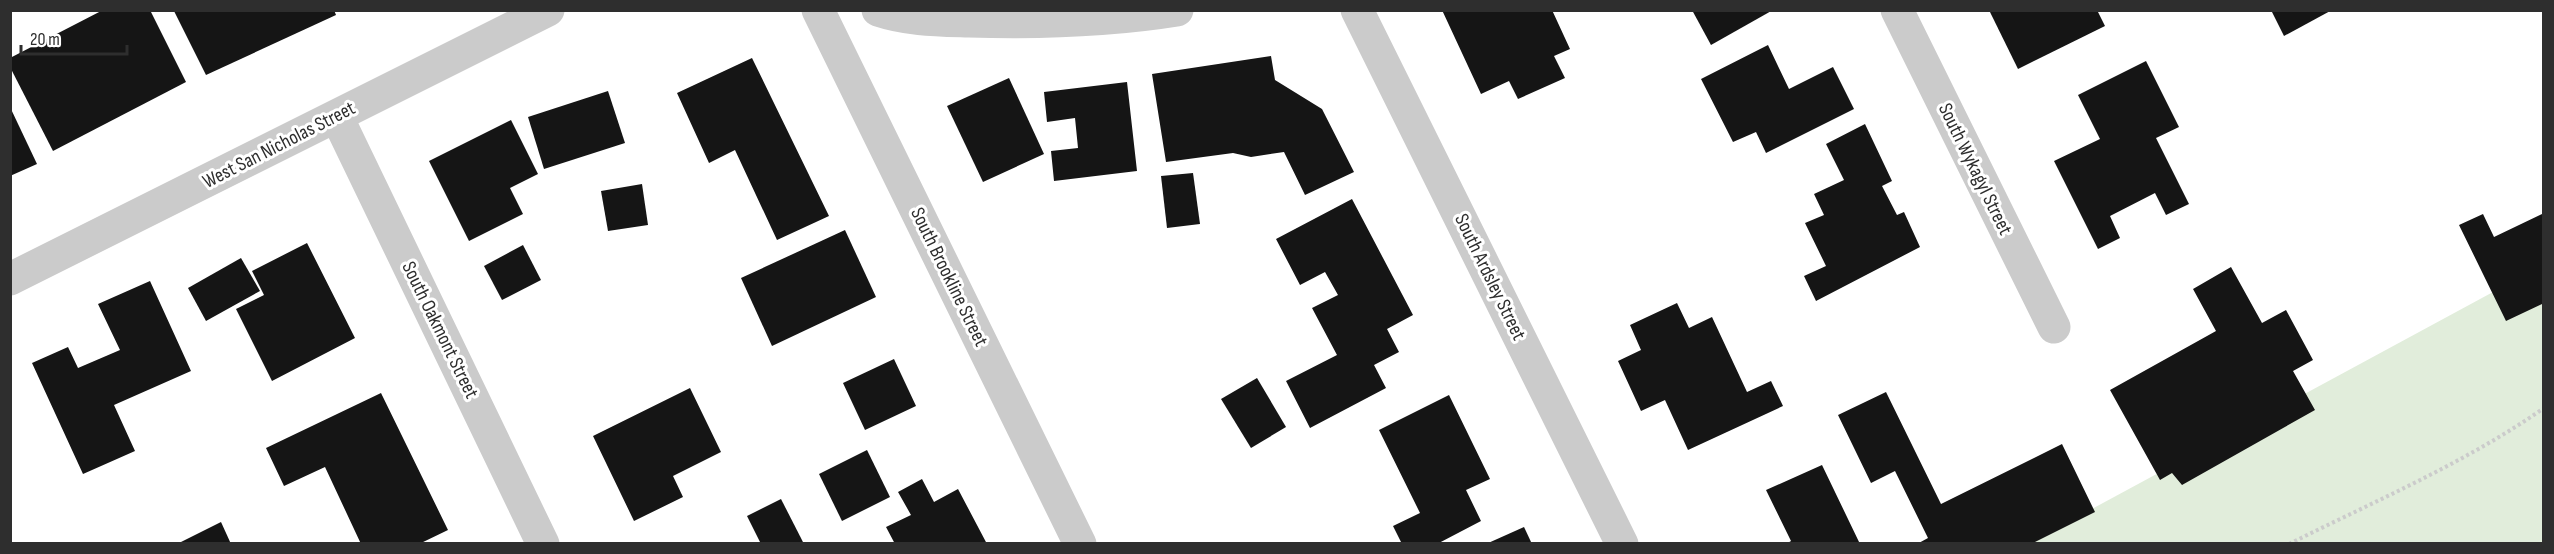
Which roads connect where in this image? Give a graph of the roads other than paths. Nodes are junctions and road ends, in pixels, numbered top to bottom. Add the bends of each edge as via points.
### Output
1 (548, 10) edge
2 (818, 10) edge
3 (878, 10) edge
4 (1177, 10) edge
5 (1357, 10) edge
6 (1897, 10) edge
7 (337, 117) junction
8 (10, 279) edge
9 (2054, 327) dead end
10 (543, 543) edge
11 (1080, 543) edge
12 (1622, 543) edge

1 - 7 street, West San Nicholas Street
2 - 11 street, South Brookline Street
3 - 4 street via 904,19 1003,22 1126,19
5 - 12 street, South Ardsley Street
6 - 9 street, South Wykagyl Street
7 - 8 street, West San Nicholas Street
7 - 10 street, South Oakmont Street

